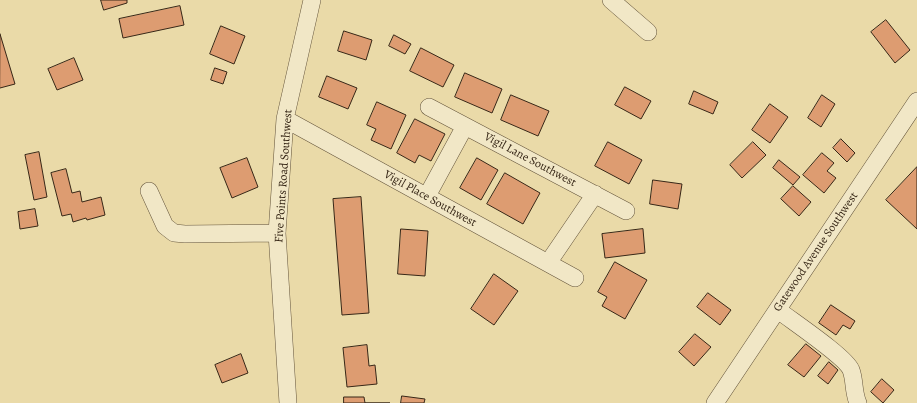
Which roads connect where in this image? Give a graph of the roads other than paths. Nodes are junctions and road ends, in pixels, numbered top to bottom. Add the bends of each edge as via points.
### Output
1 (312, 0) edge
2 (611, 0) edge
3 (648, 32) dead end
4 (917, 101) edge
5 (429, 107) dead end
6 (286, 119) junction
7 (465, 126) junction
8 (149, 191) dead end
9 (595, 194) junction
10 (427, 196) junction
11 (626, 211) dead end
12 (277, 233) junction
13 (548, 263) junction
14 (575, 278) dead end
15 (778, 310) junction
16 (288, 403) edge
17 (715, 403) edge
18 (858, 403) edge

1 - 6 street, Five Points Road Southwest
2 - 3 street
4 - 15 street, Gatewood Avenue Southwest
5 - 7 street, Vigil Lane Southwest
6 - 10 street, Vigil Place Southwest
6 - 12 street, Five Points Road Southwest
7 - 9 street, Vigil Lane Southwest
7 - 10 street
8 - 12 street via 166,226 174,233
9 - 11 street, Vigil Lane Southwest
9 - 13 street
10 - 13 street, Vigil Place Southwest
12 - 16 street, Five Points Road Southwest
13 - 14 street, Vigil Place Southwest
15 - 17 street, Gatewood Avenue Southwest
15 - 18 street via 842,358 851,370

